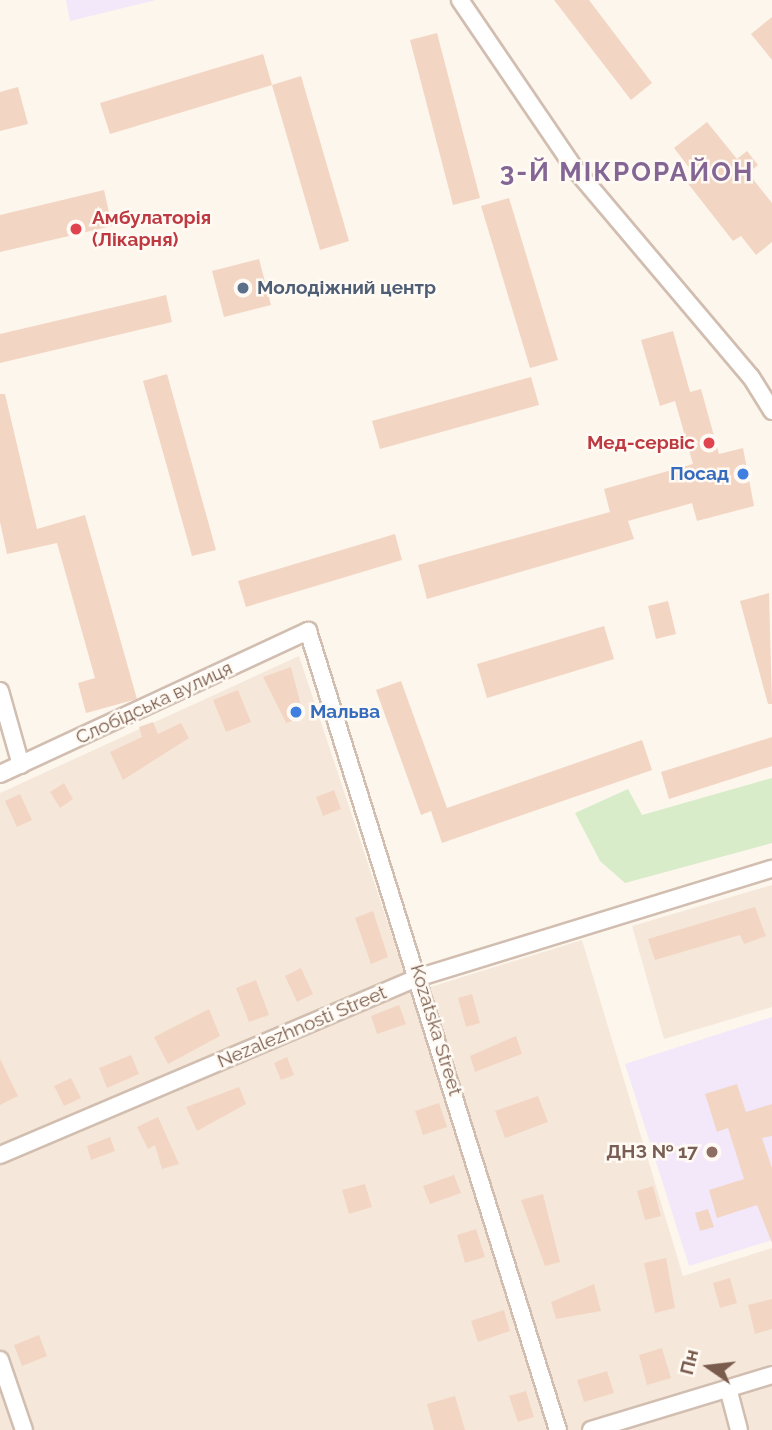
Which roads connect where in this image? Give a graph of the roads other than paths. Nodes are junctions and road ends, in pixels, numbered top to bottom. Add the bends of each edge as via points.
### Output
1 (460, 0) edge
2 (772, 411) edge
3 (308, 631) joint
4 (0, 691) edge
5 (21, 765) junction
6 (0, 775) edge
7 (772, 869) edge
8 (420, 977) junction
9 (0, 1154) edge
10 (0, 1360) edge
11 (772, 1375) edge
12 (728, 1388) junction
13 (24, 1430) edge
14 (558, 1430) edge
15 (591, 1430) edge
16 (739, 1430) edge

1 - 2 street via 575,169 751,377
3 - 5 street, Слобідська вулиця
3 - 8 street, Kozatska Street
4 - 5 street
5 - 6 street, Слобідська вулиця
7 - 8 street, Nezalezhnosti Street
8 - 9 street, Nezalezhnosti Street
8 - 14 street, Kozatska Street
10 - 13 street
11 - 12 street
12 - 15 street
12 - 16 street

